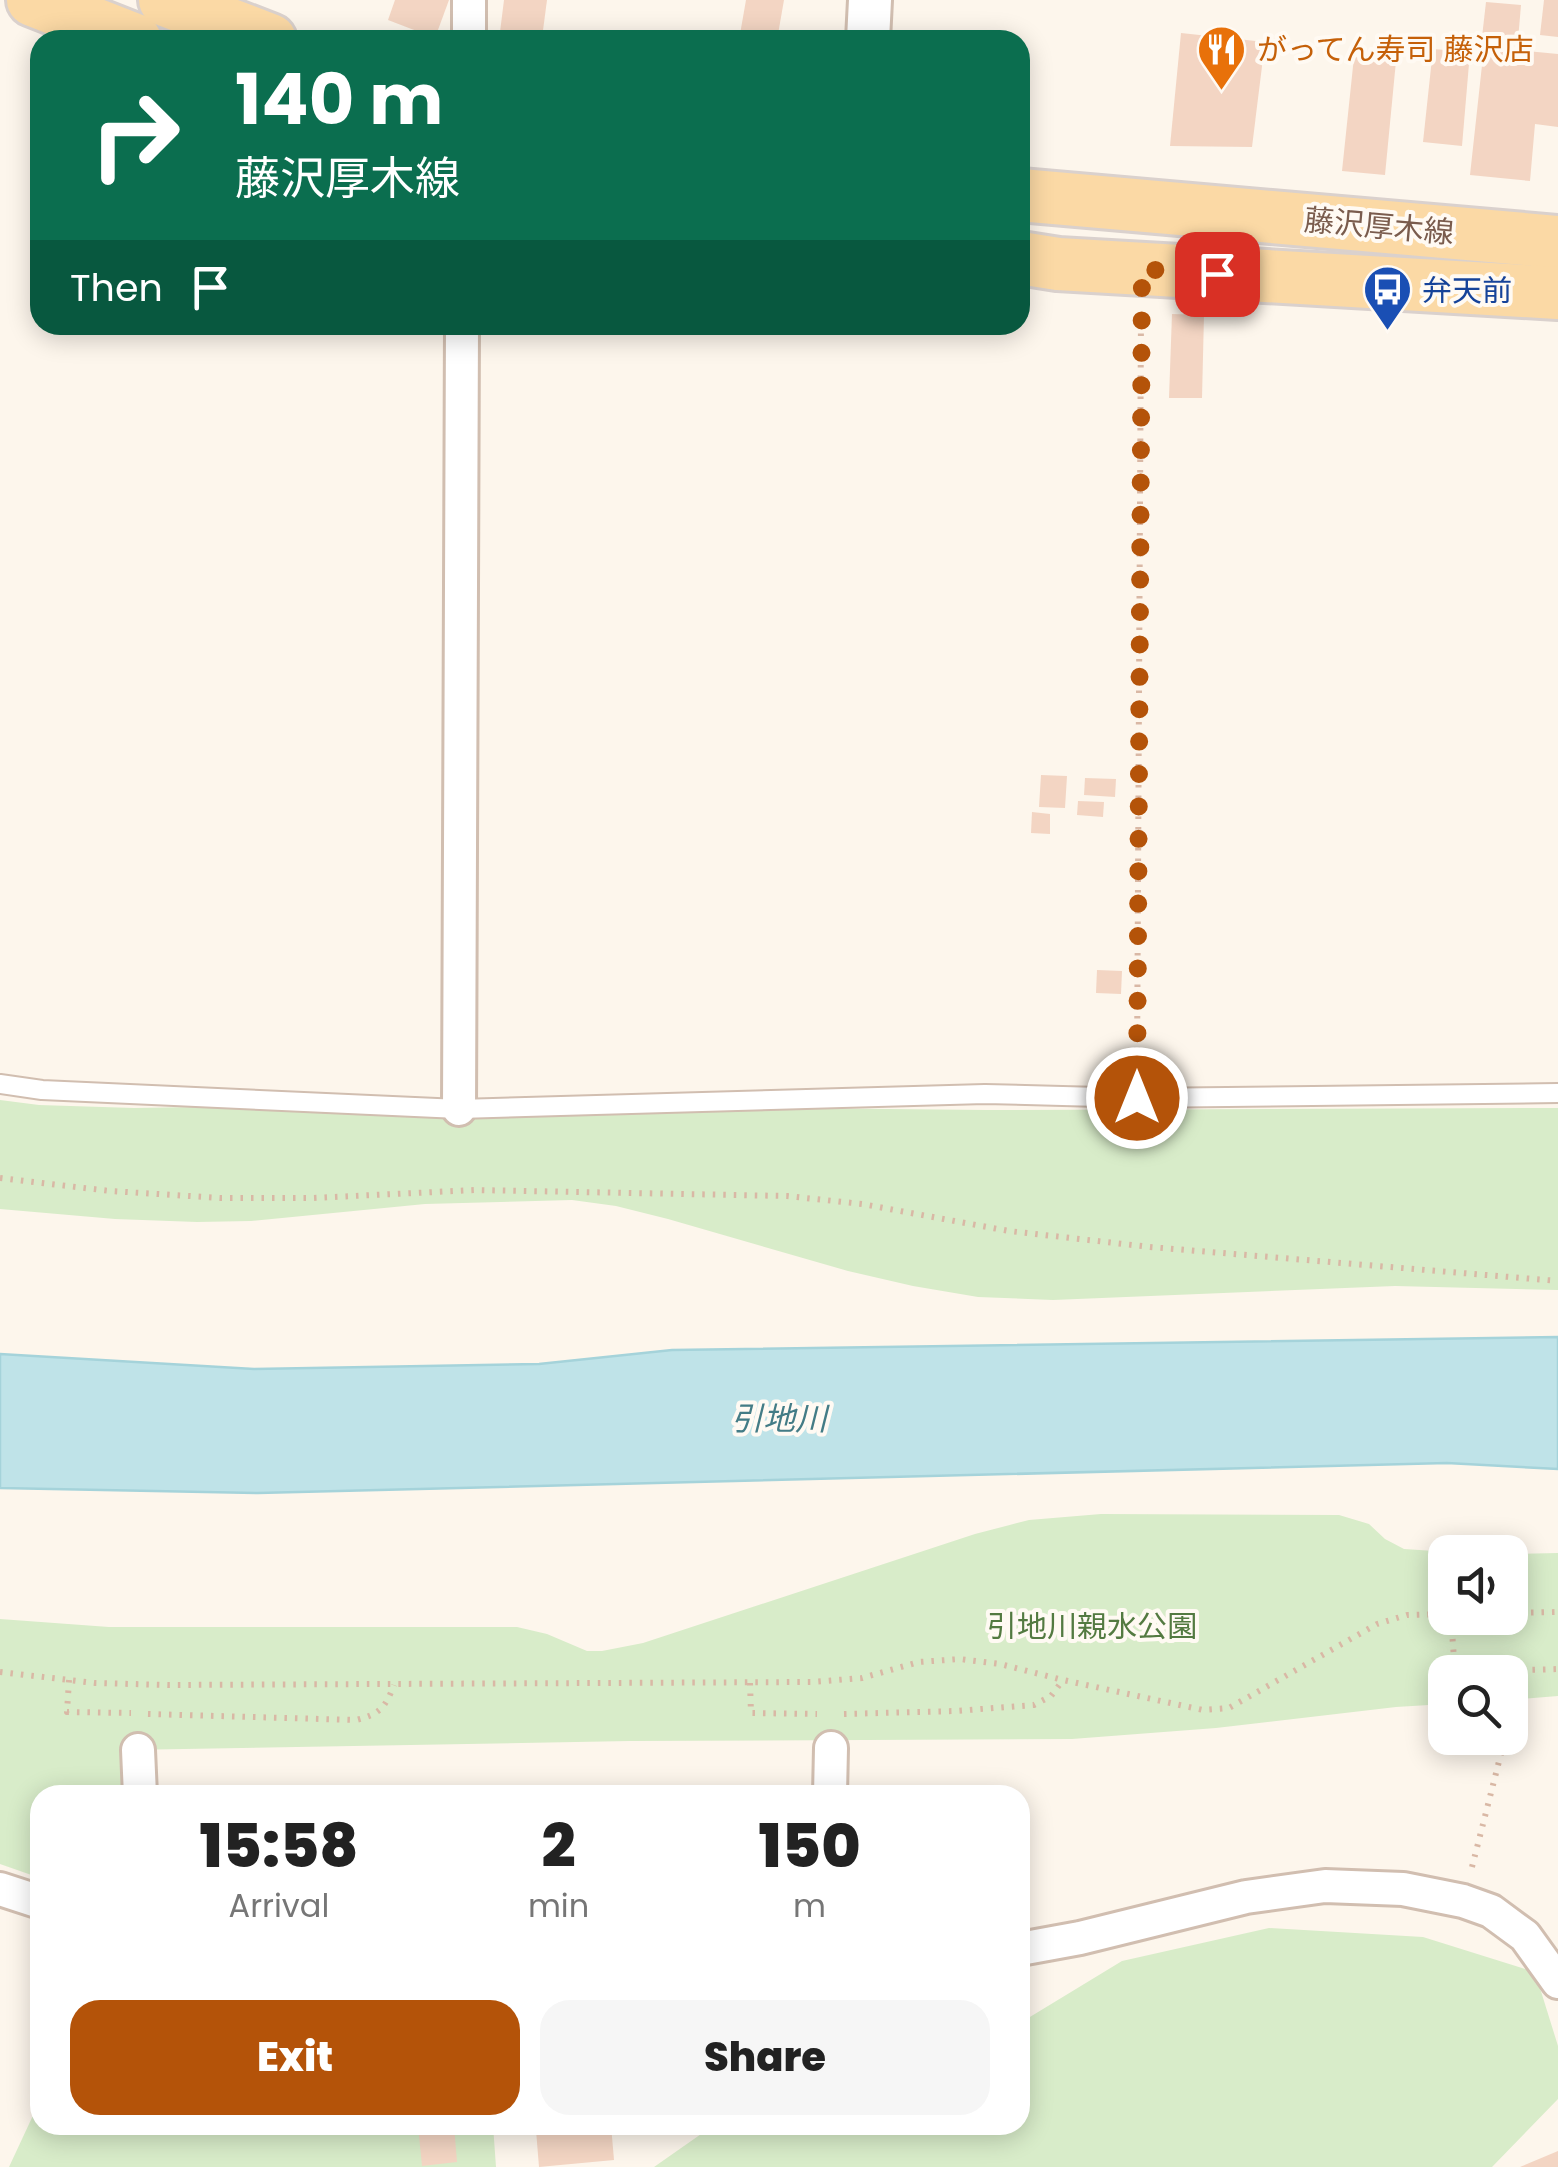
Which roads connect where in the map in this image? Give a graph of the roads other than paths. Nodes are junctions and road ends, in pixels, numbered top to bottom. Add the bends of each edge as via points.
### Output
1 (33, 0) edge
2 (165, 0) edge
3 (469, 0) edge
4 (870, 0) edge
5 (110, 30) edge
6 (244, 30) edge
7 (469, 30) edge
8 (868, 30) edge
9 (1030, 196) edge
10 (1558, 242) edge
11 (1030, 260) edge
12 (1558, 293) edge
13 (462, 335) edge
14 (0, 1084) edge
15 (1558, 1093) edge
16 (460, 1108) junction
17 (830, 1748) dead end
18 (138, 1750) dead end
19 (140, 1785) edge
20 (830, 1785) edge
21 (0, 1889) edge
22 (30, 1899) edge
23 (1030, 1946) edge
24 (1558, 1982) edge

1 - 5 main road
2 - 6 main road
3 - 7 street
4 - 8 street
9 - 10 main road, 藤沢厚木線
11 - 12 main road, 藤沢厚木線
13 - 16 street
14 - 16 lane
15 - 16 lane via 985,1094
17 - 20 street
18 - 19 street
21 - 22 street
23 - 24 street via 1246,1897 1326,1886 1404,1889 1491,1910 1524,1936

